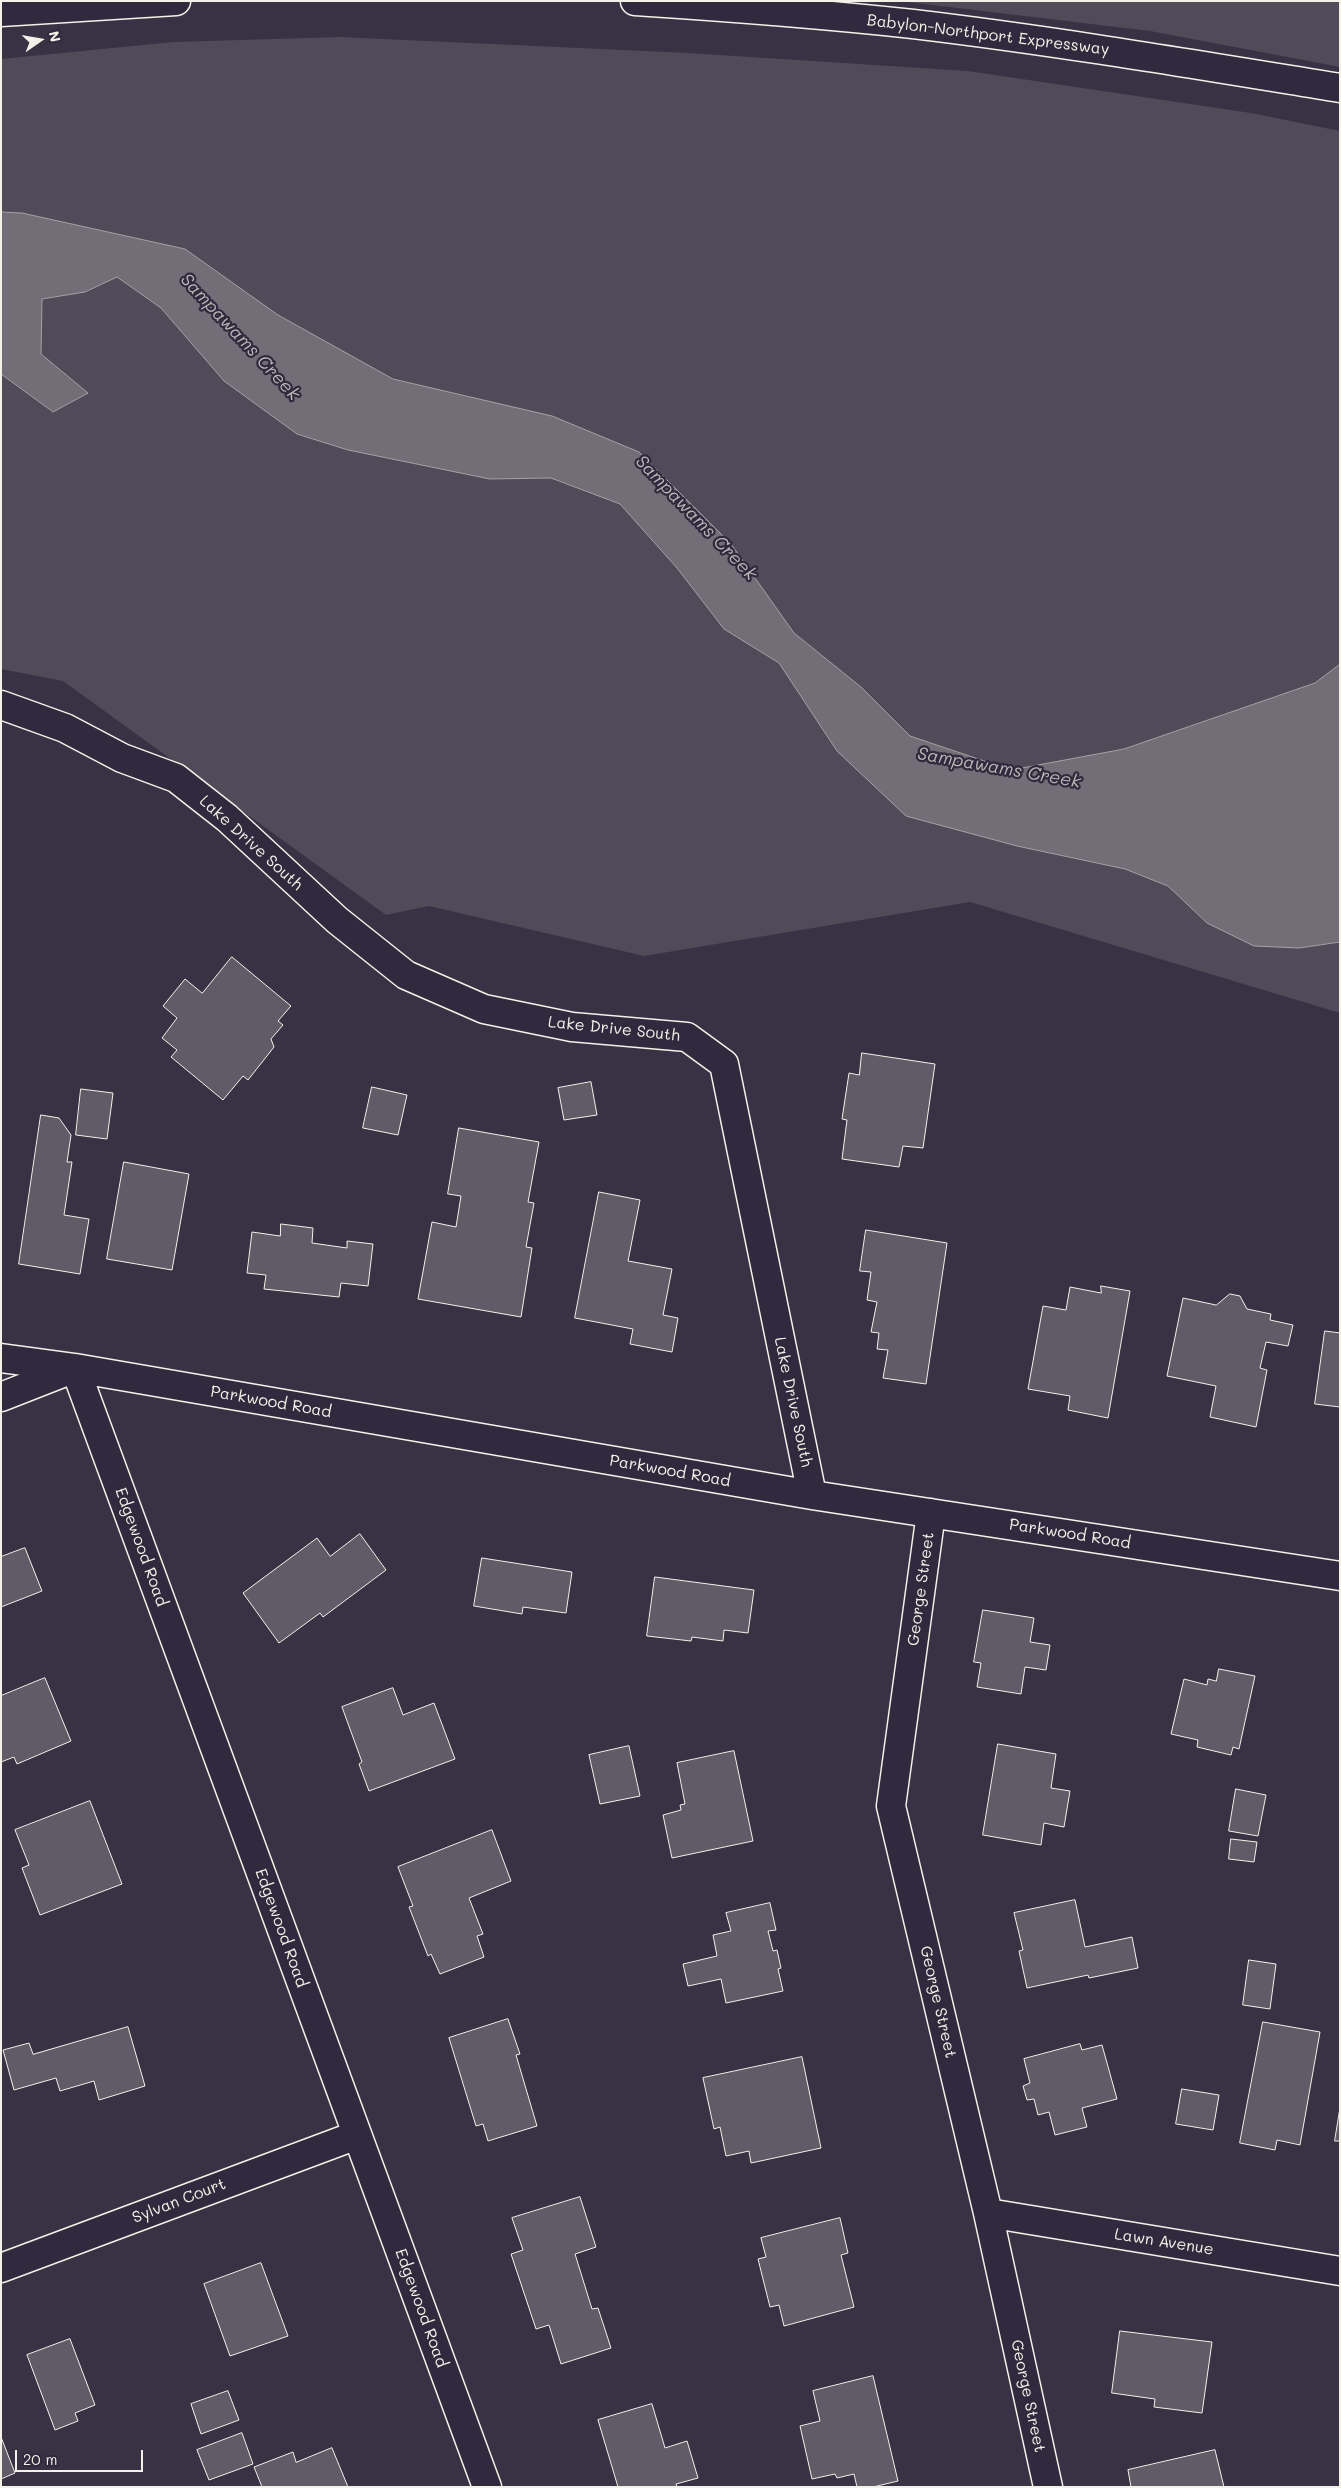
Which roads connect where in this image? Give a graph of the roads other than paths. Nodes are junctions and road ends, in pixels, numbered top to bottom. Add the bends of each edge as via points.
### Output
1 (176, 1) edge
2 (634, 1) edge
3 (1, 12) edge
4 (1340, 88) edge
5 (1, 705) edge
6 (1, 1358) edge
7 (75, 1368) junction
8 (1, 1397) edge
9 (812, 1495) junction
10 (931, 1512) junction
11 (1340, 1576) edge
12 (357, 2135) junction
13 (988, 2212) junction
14 (1, 2268) edge
15 (1340, 2271) edge
16 (487, 2487) edge
17 (1048, 2487) edge

1 - 3 street
2 - 4 street, Babylon-Northport Expressway via 914,24
5 - 9 street, Lake Drive South via 65,728 122,758 176,778 226,818 337,920 406,975 484,1009 572,1027 687,1037 724,1064
6 - 7 street, Parkwood Road
7 - 8 street
7 - 9 street, Parkwood Road
7 - 12 street, Edgewood Road
9 - 10 street, Parkwood Road
10 - 11 street, Parkwood Road
10 - 13 street, George Street via 891,1806
12 - 14 street, Sylvan Court
12 - 16 street, Edgewood Road
13 - 15 street, Lawn Avenue
13 - 17 street, George Street

